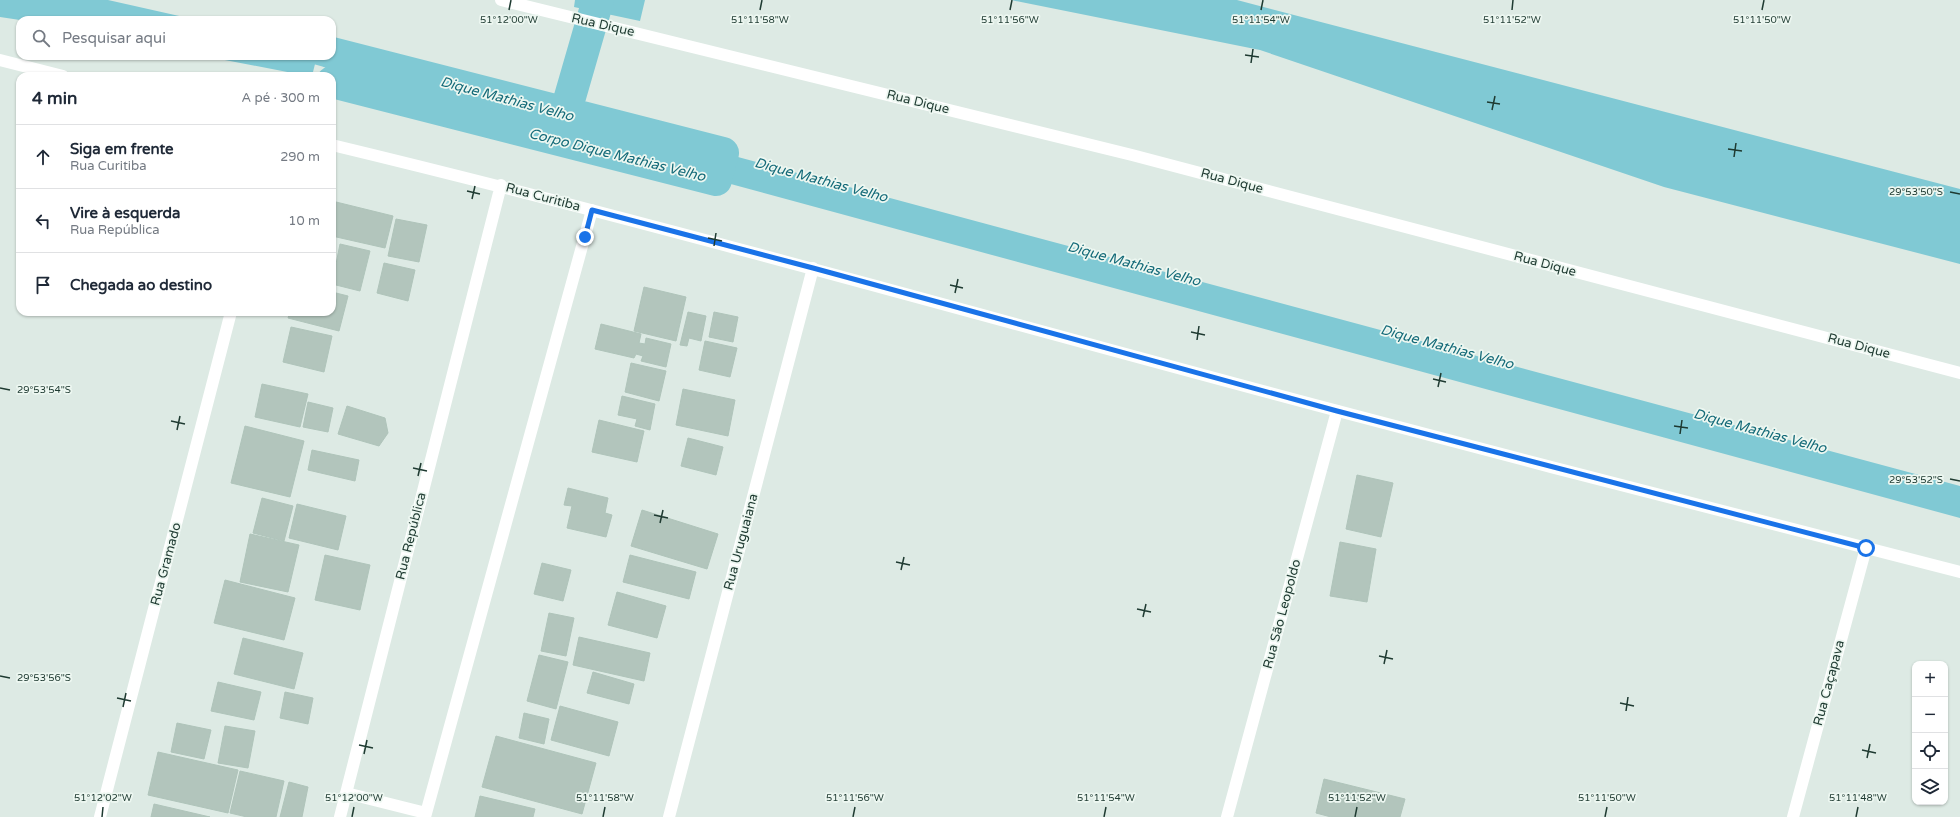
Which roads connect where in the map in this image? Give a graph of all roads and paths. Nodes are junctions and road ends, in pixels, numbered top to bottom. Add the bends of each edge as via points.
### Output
1 (501, 0) edge
2 (0, 60) edge
3 (46, 72) edge
4 (336, 146) edge
5 (501, 185) junction
6 (592, 210) junction
7 (813, 268) junction
8 (230, 316) edge
9 (1960, 373) edge
10 (1337, 411) junction
11 (1866, 548) junction
12 (1960, 572) edge
13 (346, 793) junction
14 (426, 815) edge
15 (100, 817) edge
16 (340, 817) edge
17 (669, 817) edge
18 (1227, 817) edge
19 (1793, 817) edge

1 - 9 street, Rua Dique via 1132,155
2 - 3 street
4 - 5 street, Rua Curitiba
5 - 6 street, Rua Curitiba
5 - 13 street, Rua República
6 - 7 street, Rua Curitiba
6 - 14 street
7 - 10 street, Rua Curitiba
7 - 17 street, Rua Uruguaiana
8 - 15 street, Rua Gramado
10 - 11 street, Rua Curitiba
10 - 18 street, Rua São Leopoldo
11 - 12 street, Rua Curitiba
11 - 19 street, Rua Caçapava
13 - 14 street
13 - 16 street, Rua República

